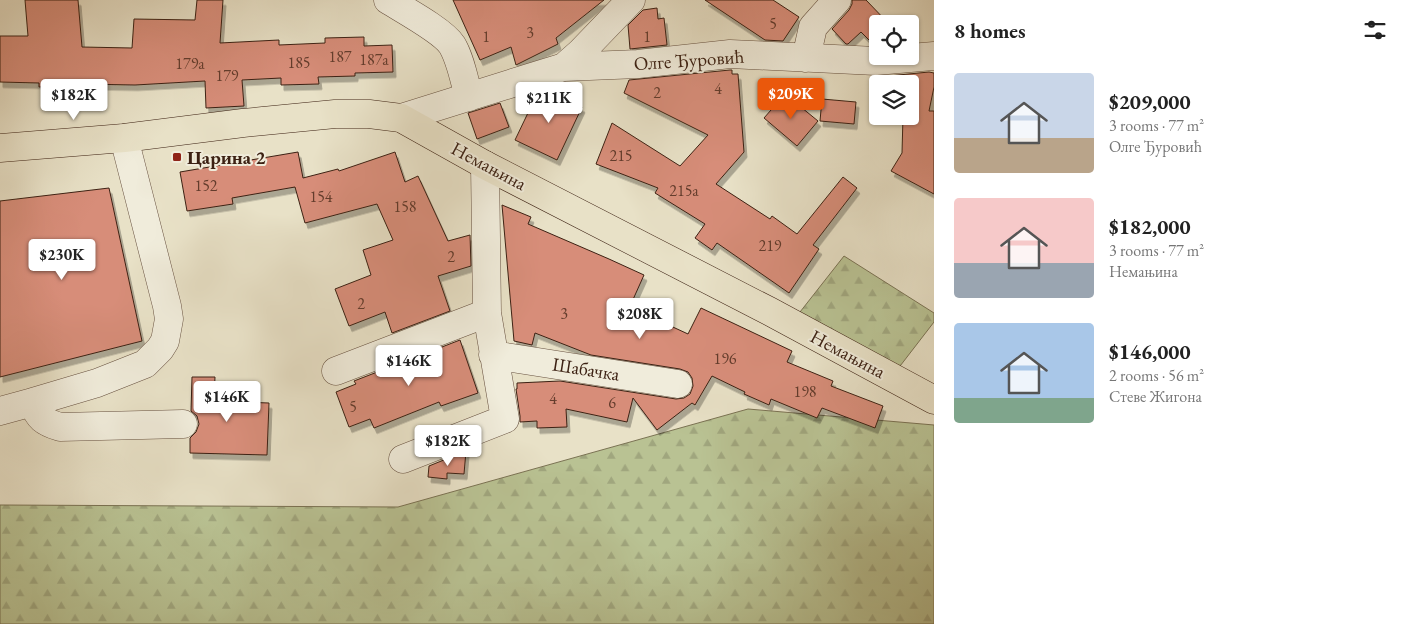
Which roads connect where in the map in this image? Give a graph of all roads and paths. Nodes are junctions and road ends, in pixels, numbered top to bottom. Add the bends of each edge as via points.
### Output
1 (388, 0) edge
2 (631, 0) edge
3 (837, 0) edge
4 (934, 56) edge
5 (806, 58) junction
6 (564, 67) junction
7 (469, 97) junction
8 (401, 118) junction
9 (124, 138) junction
10 (0, 148) edge
11 (485, 165) junction
12 (487, 313) junction
13 (493, 355) junction
14 (336, 371) dead end
15 (678, 384) dead end
16 (934, 400) edge
17 (33, 402) junction
18 (0, 411) edge
19 (184, 424) dead end
20 (403, 459) dead end

1 - 7 street via 444,35 458,58
2 - 6 street
3 - 5 street via 813,27
4 - 5 street, Олге Ђуровић via 876,61
5 - 6 street, Олге Ђуровић via 730,54 638,64
6 - 7 street
7 - 8 street
8 - 9 main road, Немањина via 335,114
8 - 11 main road, Немањина
9 - 10 main road, Немањина
9 - 17 street via 167,306 169,320 165,341 145,364
11 - 12 street
11 - 16 main road, Немањина
12 - 13 street
12 - 14 street
13 - 15 street, Шабачка
13 - 20 street via 505,418
17 - 18 street
17 - 19 street via 41,418 60,427

